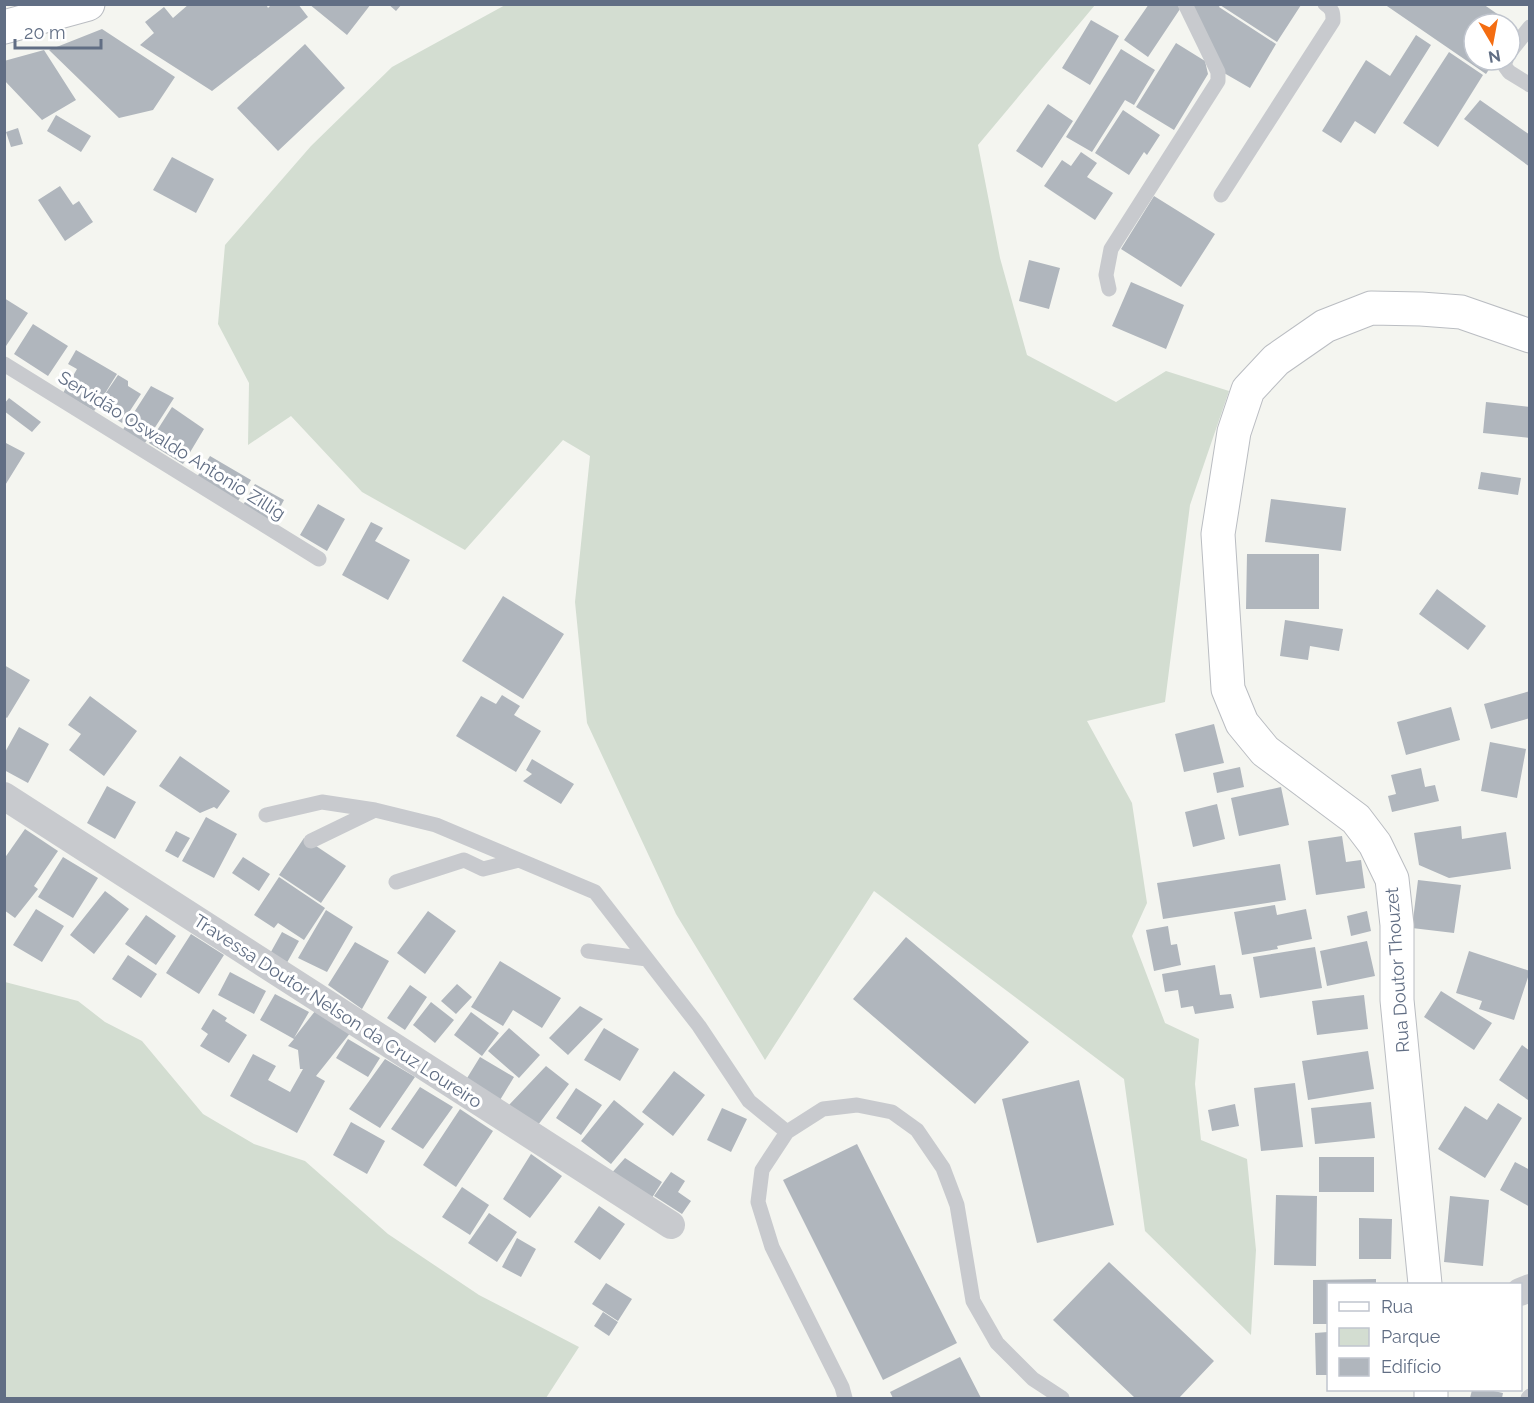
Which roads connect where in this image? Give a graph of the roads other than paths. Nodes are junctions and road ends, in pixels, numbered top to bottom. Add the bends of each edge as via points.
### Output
1 (88, 4) edge
2 (1185, 4) edge
3 (1325, 4) edge
4 (4, 27) edge
5 (1509, 72) edge
6 (1530, 84) edge
7 (1221, 195) dead end
8 (1109, 289) dead end
9 (1530, 336) edge
10 (4, 364) edge
11 (319, 559) dead end
12 (4, 796) edge
13 (375, 810) junction
14 (266, 815) dead end
15 (311, 841) dead end
16 (519, 860) junction
17 (396, 882) dead end
18 (588, 951) dead end
19 (647, 959) junction
20 (787, 1132) junction
21 (671, 1225) dead end
22 (1425, 1283) edge
23 (845, 1398) edge
24 (1062, 1398) edge

1 - 4 street
2 - 8 lane via 1218,72 1218,81 1111,249 1106,275
3 - 7 lane via 1333,13 1333,21
5 - 6 lane
9 - 22 street, Rua Doutor Thouzet via 1461,312 1421,309 1371,308 1324,326 1276,360 1248,390 1233,432 1218,534 1228,689 1242,723 1265,751 1356,819 1375,844 1392,879 1397,925 1396,1000
10 - 11 lane, Servidão Oswaldo Antonio Zillig
12 - 21 street, Travessa Doutor Nelson da Cruz Loureiro
13 - 14 lane via 322,802
13 - 15 lane
13 - 16 lane via 436,825
16 - 17 lane via 483,870 464,860
16 - 19 lane via 595,892
18 - 19 lane
19 - 20 lane via 699,1026 749,1101
20 - 23 lane via 762,1170 758,1202 772,1247
20 - 24 lane via 823,1109 857,1105 892,1112 917,1131 943,1168 957,1205 973,1301 997,1344 1033,1379

